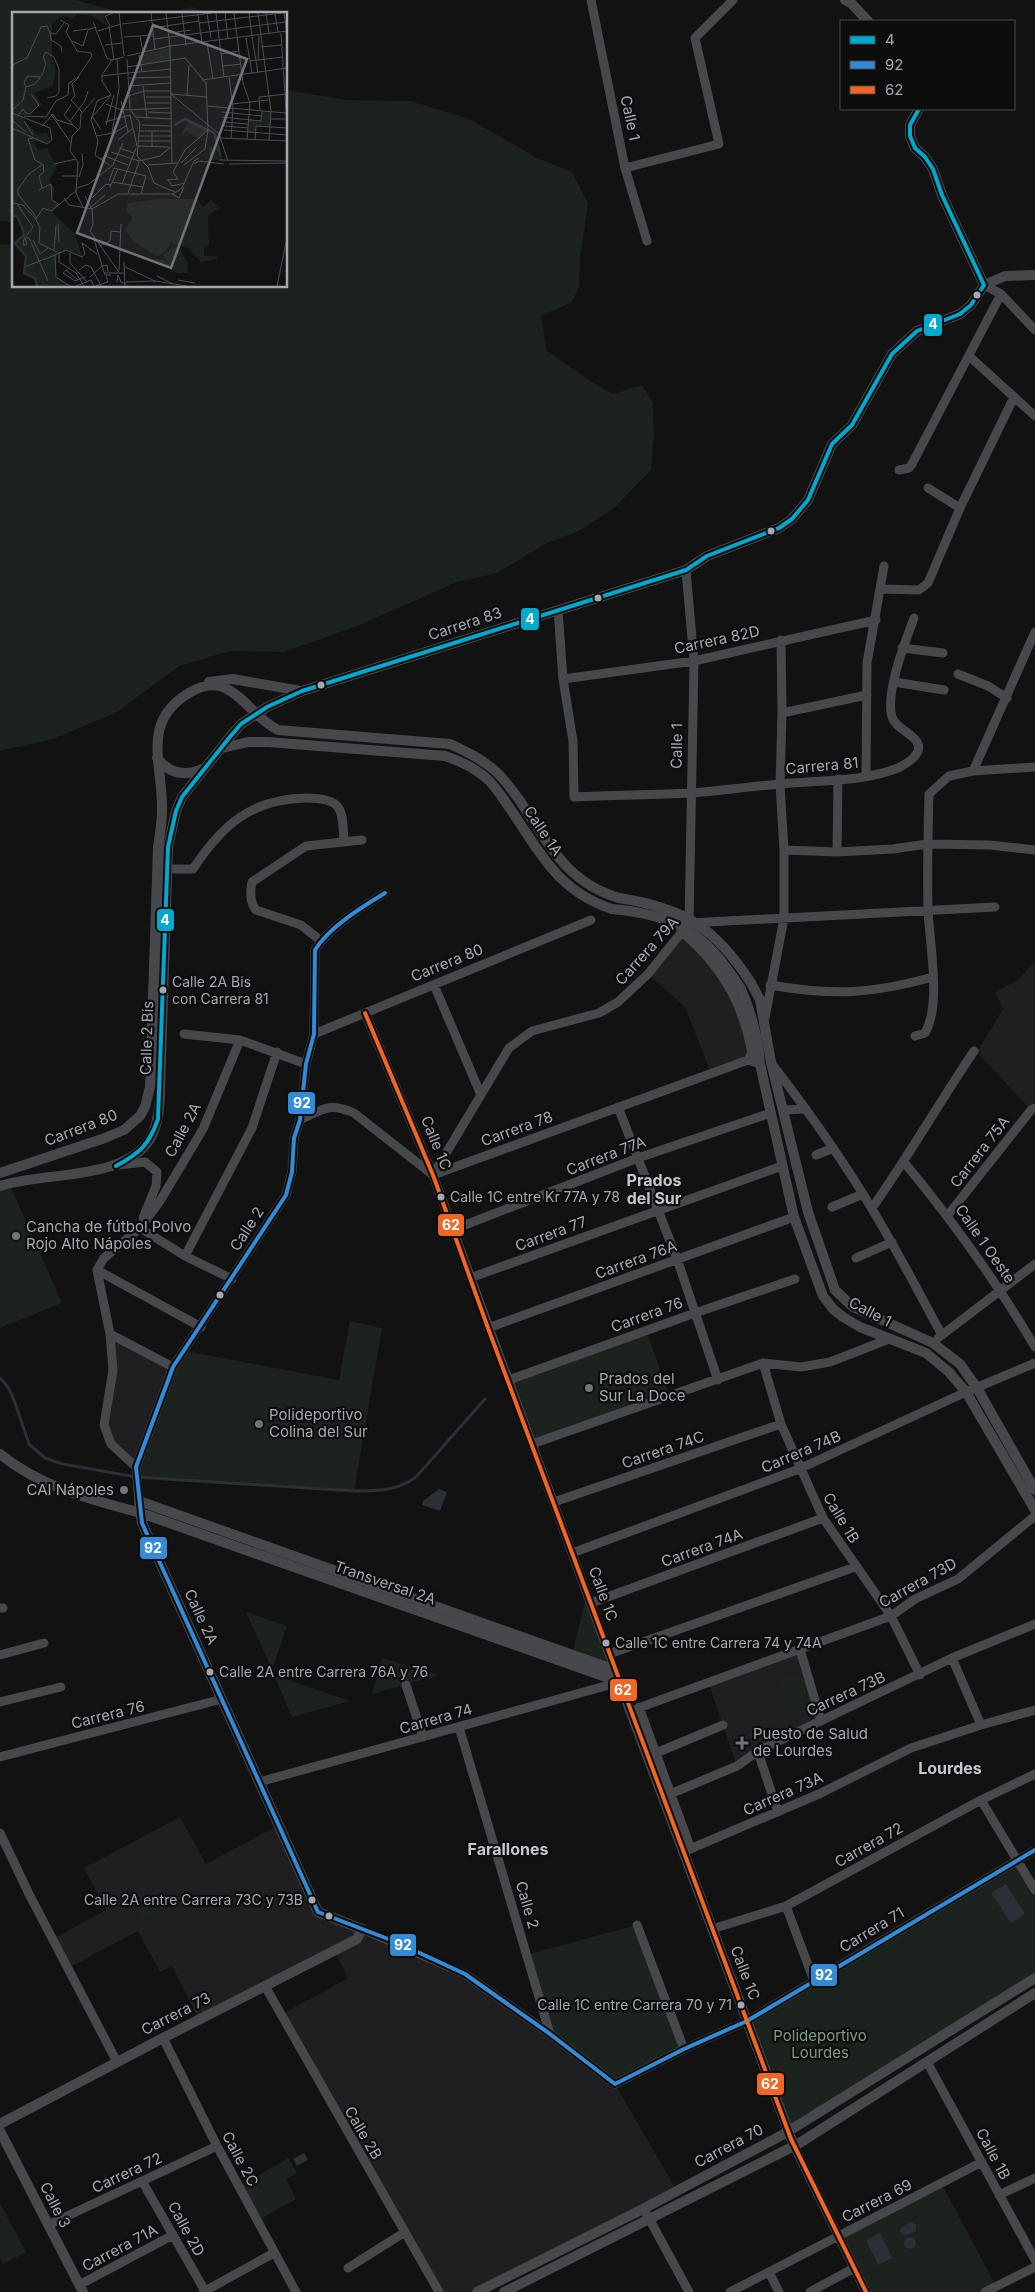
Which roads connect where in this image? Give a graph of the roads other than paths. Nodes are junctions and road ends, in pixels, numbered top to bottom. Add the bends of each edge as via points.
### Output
1 (591, 0) edge
2 (733, 0) edge
3 (848, 1) edge
4 (867, 20) edge
5 (918, 110) edge
6 (625, 168) junction
7 (647, 241) dead end
8 (1035, 275) edge
9 (984, 285) junction
10 (1000, 294) junction
11 (1035, 330) edge
12 (969, 356) junction
13 (1014, 397) junction
14 (1035, 416) edge
15 (899, 470) dead end
16 (928, 488) dead end
17 (960, 508) junction
18 (884, 566) dead end
19 (686, 570) junction
20 (882, 589) junction
21 (558, 610) junction
22 (914, 618) dead end
23 (876, 620) junction
24 (1035, 632) edge
25 (781, 640) junction
26 (902, 648) junction
27 (943, 653) dead end
28 (694, 661) junction
29 (958, 674) dead end
30 (563, 679) junction
31 (894, 682) junction
32 (203, 685) junction
33 (944, 690) dead end
34 (302, 691) junction
35 (867, 696) junction
36 (1007, 698) junction
37 (782, 713) junction
38 (257, 714) junction
39 (222, 748) junction
40 (157, 758) junction
41 (1035, 767) edge
42 (202, 769) junction
43 (974, 771) junction
44 (866, 776) junction
45 (838, 779) junction
46 (780, 784) junction
47 (691, 793) junction
48 (362, 840) dead end
49 (344, 841) junction
50 (927, 844) junction
51 (784, 850) junction
52 (1035, 850) edge
53 (837, 852) junction
54 (168, 869) junction
55 (385, 893) dead end
56 (995, 907) dead end
57 (928, 910) junction
58 (784, 918) junction
59 (590, 920) dead end
60 (689, 923) junction
61 (681, 931) junction
62 (321, 940) junction
63 (933, 977) junction
64 (434, 985) junction
65 (770, 985) junction
66 (365, 1013) junction
67 (764, 1021) junction
68 (184, 1034) dead end
69 (314, 1034) junction
70 (915, 1036) dead end
71 (240, 1040) junction
72 (974, 1051) dead end
73 (277, 1052) junction
74 (748, 1060) junction
75 (770, 1062) junction
76 (306, 1064) junction
77 (760, 1064) junction
78 (150, 1087) joint
79 (481, 1095) junction
80 (618, 1107) junction
81 (1035, 1108) edge
82 (806, 1109) junction
83 (782, 1110) junction
84 (771, 1113) junction
85 (300, 1120) junction
86 (833, 1148) junction
87 (816, 1155) dead end
88 (638, 1158) junction
89 (904, 1162) junction
90 (116, 1166) junction
91 (782, 1166) junction
92 (0, 1173) edge
93 (433, 1175) junction
94 (0, 1186) edge
95 (863, 1194) junction
96 (832, 1207) dead end
97 (872, 1208) junction
98 (658, 1211) junction
99 (948, 1215) junction
100 (794, 1217) junction
101 (140, 1228) junction
102 (452, 1230) junction
103 (892, 1242) junction
104 (185, 1256) junction
105 (856, 1258) dead end
106 (677, 1259) junction
107 (1035, 1264) edge
108 (97, 1270) junction
109 (470, 1278) junction
110 (232, 1279) junction
111 (795, 1280) dead end
112 (1000, 1289) junction
113 (695, 1312) junction
114 (201, 1327) junction
115 (488, 1328) junction
116 (110, 1334) junction
117 (942, 1335) junction
118 (889, 1339) junction
119 (933, 1343) junction
120 (1035, 1347) edge
121 (763, 1363) junction
122 (1035, 1364) edge
123 (173, 1367) junction
124 (509, 1380) junction
125 (718, 1380) junction
126 (977, 1388) junction
127 (966, 1392) junction
128 (781, 1424) junction
129 (532, 1444) junction
130 (0, 1454) edge
131 (136, 1468) junction
132 (799, 1469) junction
133 (1035, 1490) edge
134 (139, 1501) junction
135 (554, 1502) junction
136 (1035, 1510) edge
137 (141, 1513) junction
138 (1035, 1516) edge
139 (823, 1518) junction
140 (572, 1553) junction
141 (855, 1567) junction
142 (591, 1603) junction
143 (891, 1616) junction
144 (1035, 1624) edge
145 (44, 1643) dead end
146 (800, 1649) junction
147 (609, 1654) junction
148 (0, 1655) edge
149 (952, 1658) junction
150 (615, 1670) junction
151 (920, 1675) junction
152 (620, 1682) junction
153 (406, 1684) dead end
154 (61, 1687) dead end
155 (222, 1699) junction
156 (0, 1702) edge
157 (635, 1709) junction
158 (1035, 1710) edge
159 (820, 1721) junction
160 (981, 1725) junction
161 (459, 1726) junction
162 (723, 1726) dead end
163 (423, 1737) junction
164 (758, 1752) junction
165 (656, 1753) junction
166 (0, 1757) edge
167 (1035, 1774) edge
168 (259, 1782) junction
169 (670, 1794) junction
170 (981, 1800) junction
171 (778, 1812) junction
172 (0, 1833) edge
173 (687, 1850) junction
174 (1035, 1850) edge
175 (1017, 1860) junction
176 (1035, 1890) edge
177 (786, 1906) junction
178 (637, 1925) dead end
179 (362, 1929) junction
180 (712, 1929) junction
181 (1035, 1978) edge
182 (814, 1981) junction
183 (265, 1986) junction
184 (1035, 1993) edge
185 (746, 2021) junction
186 (550, 2034) junction
187 (163, 2038) junction
188 (684, 2049) junction
189 (117, 2062) junction
190 (927, 2062) junction
191 (0, 2124) edge
192 (0, 2131) edge
193 (783, 2134) junction
194 (217, 2146) junction
195 (794, 2146) junction
196 (982, 2162) junction
197 (1035, 2178) edge
198 (142, 2181) junction
199 (999, 2195) junction
200 (643, 2209) junction
201 (650, 2219) junction
202 (48, 2225) junction
203 (405, 2232) junction
204 (173, 2235) junction
205 (838, 2236) junction
206 (274, 2253) junction
207 (1035, 2260) edge
208 (1035, 2267) edge
209 (348, 2268) dead end
210 (854, 2268) junction
211 (770, 2272) junction
212 (81, 2288) edge
213 (204, 2292) edge
214 (296, 2292) edge
215 (439, 2292) edge
216 (477, 2292) edge
217 (504, 2292) edge
218 (689, 2292) edge
219 (730, 2292) edge
220 (779, 2292) edge
221 (810, 2292) edge
222 (866, 2292) edge
223 (985, 2292) edge

1 - 6 street, Calle 1
2 - 6 street via 694,38 719,144
3 - 4 street
5 - 9 street via 910,125 910,136 915,148 933,169
6 - 7 street, Calle 1
8 - 9 street via 1005,276
9 - 10 street
9 - 19 street, Carrera 83 via 972,304 960,314 916,331 892,354 852,426 832,444 808,500 792,518 779,528 707,556
10 - 11 street
10 - 12 street
12 - 13 street
12 - 15 street via 912,464
13 - 14 street
13 - 17 street
16 - 17 street
17 - 20 street via 928,583 919,590
18 - 20 street
19 - 21 street, Carrera 83
19 - 28 street, Calle 1
20 - 23 street
21 - 30 street
21 - 34 street, Carrera 83
22 - 26 street, Carrera 81
23 - 25 street, Carrera 82D
23 - 35 street via 867,663
24 - 36 street
25 - 28 street, Carrera 82D
25 - 37 street, Calle 1
26 - 27 street
26 - 31 street, Carrera 81
28 - 30 street, Carrera 82D
28 - 47 street, Calle 1
29 - 36 street
30 - 47 street, Carrera 81 via 573,741 574,796
31 - 33 street
31 - 44 street, Carrera 81 via 892,717 897,726 917,740 918,752 897,768
32 - 34 street, Calle 2 Bis via 233,679
32 - 38 street, Calle 1A via 225,688
32 - 40 street, Calle 2 Bis via 175,702 164,717 157,738
34 - 38 street, Carrera 83
35 - 37 street
35 - 44 street
36 - 43 street
37 - 46 street, Calle 1
38 - 39 street, Calle 2 Bis via 242,724
38 - 67 street, Calle 1A, bridge via 272,727 287,732 450,744 470,753 508,783 563,864 585,883 600,892 651,903 682,914 710,932 733,955 751,983 760,1000
39 - 42 street, Calle 2 Bis
39 - 77 street, Calle 1A, bridge via 248,742 268,742 445,756 466,763 486,777 552,871 578,894 612,909 644,912 702,939 724,962 741,989 752,1013
40 - 42 street via 177,773 194,773
40 - 78 street, Calle 2 Bis via 162,809
41 - 43 street
42 - 54 street, Calle 2 Bis via 176,811 168,847
43 - 50 street via 949,776 929,794
44 - 45 street, Carrera 81
45 - 46 street, Carrera 81
45 - 53 street
46 - 47 street, Carrera 81
46 - 51 street, Calle 1
47 - 60 street, Calle 1
48 - 49 street
49 - 54 street via 340,812 335,805 317,798 287,798 256,806 240,815 211,843 193,869
49 - 62 street via 306,846 257,877 250,889 252,906 256,910 301,925
50 - 52 street
50 - 53 street
50 - 57 street
51 - 53 street
51 - 58 street, Calle 1
54 - 90 street, Calle 2 Bis via 158,1119 143,1149
55 - 62 street
56 - 57 street, Carrera 79A
57 - 58 street, Carrera 79A
57 - 63 street
58 - 60 street, Carrera 79A
58 - 65 street, Calle 1
59 - 64 street, Carrera 80
60 - 61 street, Carrera 79A
61 - 74 street via 718,968 734,994 748,1030 752,1053
61 - 79 street, Carrera 79A via 648,974 618,1002 599,1013 532,1031 509,1048
62 - 69 street, Calle 2 via 316,950
63 - 65 street via 893,988 852,993 811,992
63 - 70 street via 934,997 928,1028 925,1033
64 - 66 street, Carrera 80
64 - 79 street
65 - 67 street, Calle 1
66 - 69 street, Carrera 80
66 - 93 street, Calle 1C
67 - 75 street, Calle 1
68 - 71 street
69 - 76 street, Calle 2
71 - 73 street
71 - 101 street, Calle 2A via 203,1129
72 - 89 street
73 - 76 street
73 - 104 street via 252,1128
74 - 77 street
74 - 80 street, Carrera 78
75 - 82 street, Calle 1
75 - 83 street, Calle 1
76 - 85 street, Calle 2
77 - 84 street, Calle 1
78 - 92 street, Carrera 80 via 140,1116 124,1130
79 - 93 street, Carrera 79A
80 - 88 street
80 - 93 street, Carrera 78
81 - 99 street, Carrera 75A
82 - 83 street
82 - 86 street, Calle 1
83 - 119 street, Calle 1 via 808,1212 836,1290 852,1307
84 - 88 street, Carrera 77A
84 - 91 street, Calle 1
85 - 93 street via 326,1108 339,1107 354,1113
85 - 110 street, Calle 2 via 294,1138 292,1172 286,1195
86 - 87 street
86 - 95 street, Calle 1
88 - 98 street
88 - 102 street, Carrera 77A
89 - 97 street
89 - 99 street, Calle 1 Oeste
90 - 94 street
90 - 101 street, Calle 2A via 145,1162 157,1172 156,1186
91 - 98 street, Carrera 77
91 - 100 street, Calle 1
93 - 102 street, Calle 1C
95 - 96 street
95 - 97 street, Calle 1
97 - 103 street, Calle 1
98 - 106 street
98 - 109 street, Carrera 77
99 - 112 street, Calle 1 Oeste
100 - 106 street, Carrera 76A
100 - 118 street, Calle 1 via 818,1285 833,1309 860,1327
101 - 104 street
101 - 108 street, Calle 2A via 104,1258
102 - 109 street, Calle 1C
103 - 105 street
103 - 117 street, Calle 1
104 - 110 street
106 - 113 street
106 - 115 street, Carrera 76A
107 - 112 street
108 - 114 street
108 - 116 street
109 - 115 street, Calle 1C
110 - 114 street, Calle 2
111 - 113 street, Carrera 76
112 - 117 street
112 - 120 street, Calle 1 Oeste
113 - 124 street, Carrera 76
113 - 125 street
114 - 123 street, Calle 2
115 - 124 street, Calle 1C
116 - 123 street
116 - 131 street via 113,1370 104,1424 111,1444
117 - 119 street
118 - 121 street via 830,1362 801,1367
118 - 127 street, Calle 1 via 926,1353
119 - 126 street, Calle 1 via 960,1364
121 - 125 street
121 - 128 street, Calle 1B
122 - 126 street, Carrera 74B
123 - 131 street, Calle 2
124 - 129 street, Calle 1C
125 - 129 street
126 - 127 street, Carrera 74B
126 - 133 street, Calle 1
127 - 132 street, Carrera 74B
127 - 136 street, Calle 1
128 - 132 street, Calle 1B
128 - 135 street, Carrera 74C
129 - 135 street, Calle 1C
130 - 137 street via 16,1467 72,1495
131 - 134 street, Calle 2
132 - 139 street, Calle 1B
132 - 140 street, Carrera 74B
134 - 137 street, Calle 2
134 - 150 street, Transversal 2A
135 - 140 street, Calle 1C
137 - 152 street, Transversal 2A
137 - 155 street, Calle 2A via 142,1523
138 - 143 street, Carrera 73D via 958,1579 915,1599
139 - 141 street, Calle 1B
139 - 142 street, Carrera 74A
140 - 142 street, Calle 1C
141 - 143 street, Calle 1B
141 - 147 street
142 - 147 street, Calle 1C
143 - 146 street, Carrera 73D
143 - 151 street, Calle 1B
144 - 149 street, Carrera 73B
145 - 148 street
146 - 157 street, Carrera 73D
146 - 159 street
147 - 150 street, Calle 1C
149 - 151 street, Carrera 73B
149 - 160 street
150 - 152 street, Calle 1C
151 - 159 street, Carrera 73B
152 - 157 street, Calle 1C
152 - 161 street, Carrera 74
153 - 163 street
154 - 156 street
155 - 166 street, Carrera 76
155 - 168 street, Calle 2A
157 - 165 street
157 - 173 street, Calle 1C
158 - 160 street, Carrera 73A
159 - 164 street, Carrera 73B
160 - 171 street, Carrera 73A via 911,1748
161 - 163 street, Carrera 74
161 - 186 street, Calle 2
162 - 165 street
163 - 168 street, Carrera 74
164 - 169 street, Carrera 73B via 736,1766
164 - 171 street
165 - 169 street
167 - 170 street, Carrera 72
168 - 179 street, Calle 2A via 318,1912
169 - 173 street
170 - 175 street
170 - 177 street, Carrera 72
171 - 173 street, Carrera 73A
172 - 189 street
173 - 180 street, Calle 1C
174 - 175 street, Carrera 71
175 - 176 street
175 - 182 street, Carrera 71
177 - 180 street, Carrera 72
177 - 182 street
178 - 188 street
179 - 183 street, Carrera 73 via 357,1938
179 - 186 street via 465,1974
180 - 185 street, Calle 1C
181 - 193 street, Carrera 70
182 - 185 street, Carrera 71
183 - 187 street, Carrera 73
183 - 203 street, Calle 2B
184 - 190 street, Carrera 70
185 - 188 street, Carrera 71
185 - 193 street, Calle 1C via 784,2120
186 - 188 street, Carrera 71 via 615,2084
187 - 189 street, Carrera 73
187 - 194 street, Calle 2C
189 - 191 street, Carrera 73
190 - 195 street, Carrera 70
190 - 196 street, Calle 1B
192 - 202 street, Calle 3
193 - 195 street, Calle 1C
193 - 200 street, Carrera 70
194 - 198 street, Carrera 72
194 - 206 street, Calle 2C
195 - 201 street, Carrera 70
195 - 205 street, Calle 1C
196 - 199 street, Calle 1B
196 - 205 street, Carrera 69
197 - 199 street
198 - 202 street, Carrera 72
198 - 204 street, Calle 2D
199 - 207 street, Calle 1B
200 - 201 street
200 - 216 street, Carrera 70
201 - 217 street, Carrera 70
201 - 218 street
202 - 212 street, Calle 3
203 - 209 street
203 - 215 street, Calle 2B
204 - 212 street, Carrera 71A
204 - 213 street, Calle 2D
205 - 210 street, Calle 1C
205 - 211 street, Carrera 69
206 - 213 street
206 - 214 street, Calle 2C
208 - 223 street
210 - 221 street
210 - 222 street, Calle 1C
211 - 219 street, Carrera 69
211 - 220 street

